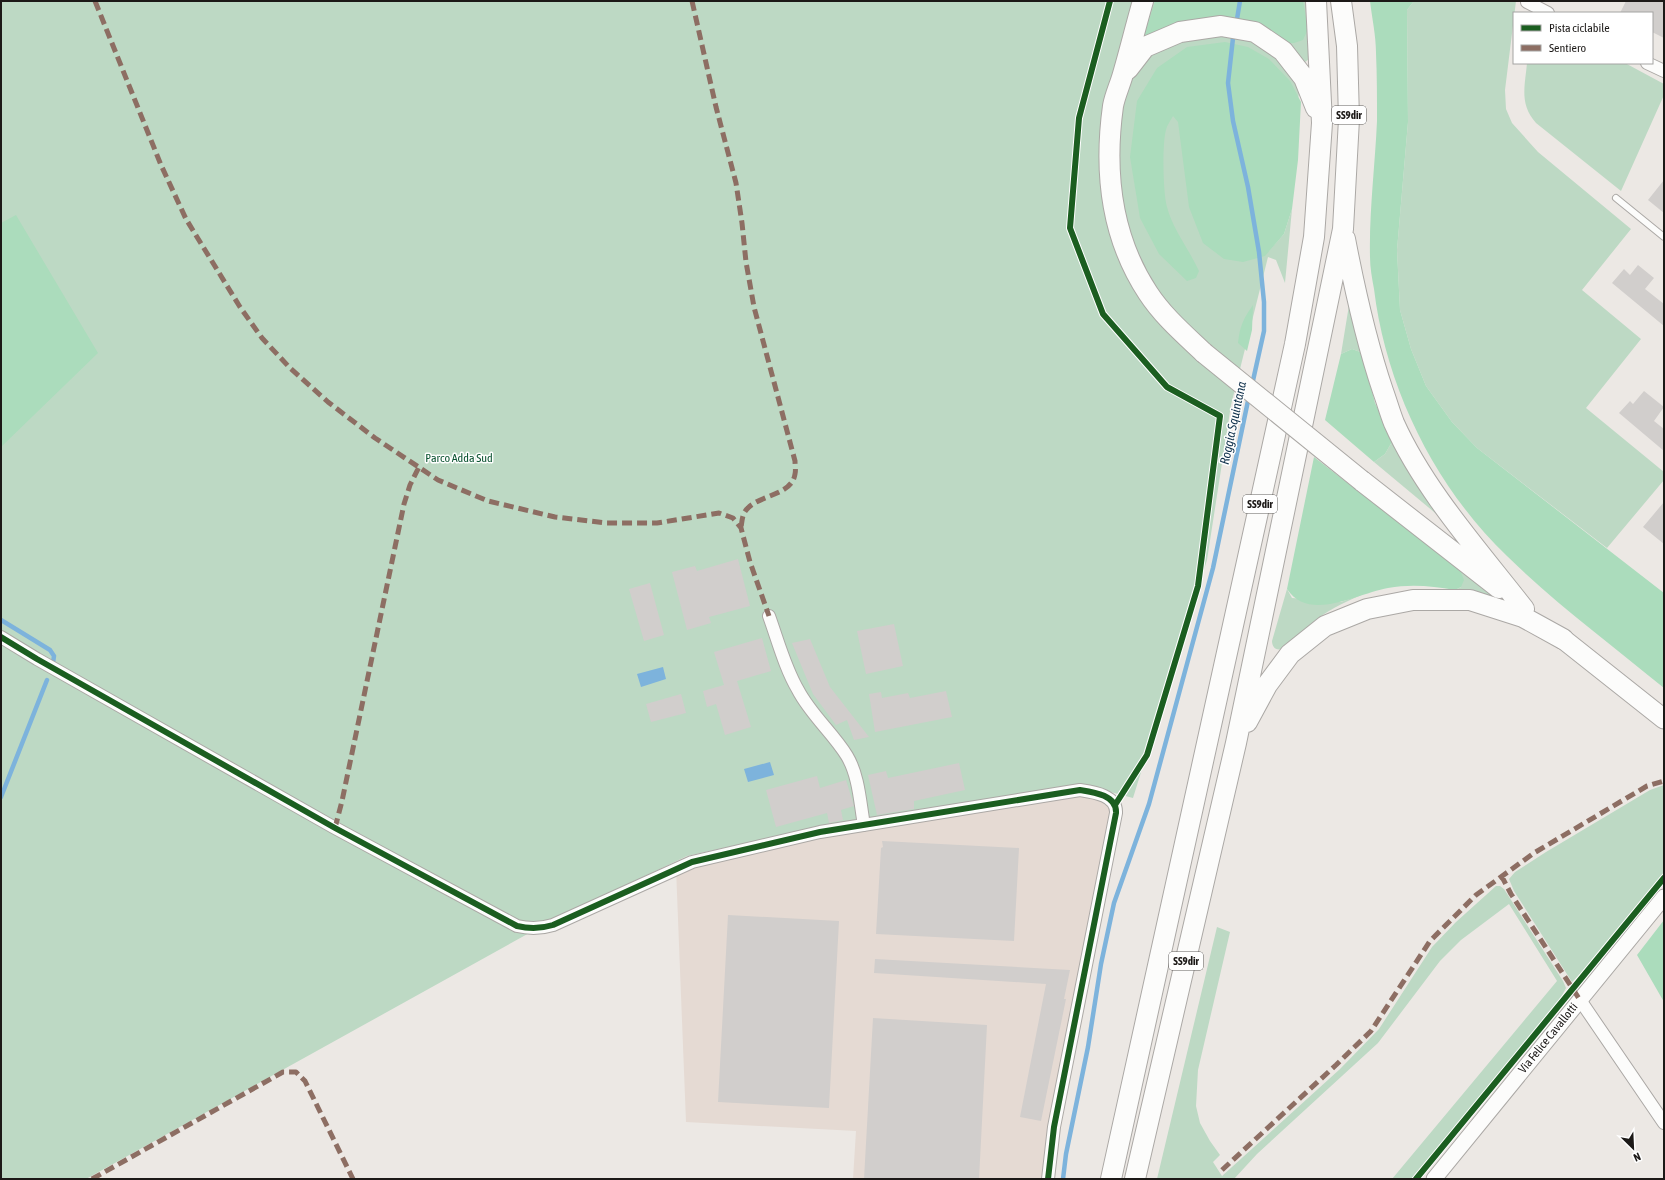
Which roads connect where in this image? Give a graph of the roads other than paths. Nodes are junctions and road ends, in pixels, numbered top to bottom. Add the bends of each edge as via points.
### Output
1 (1143, 1) edge
2 (1316, 1) edge
3 (1341, 1) edge
4 (1527, 2) edge
5 (1546, 12) edge
6 (1649, 64) edge
7 (1664, 71) edge
8 (1122, 76) junction
9 (1322, 123) junction
10 (1616, 198) dead end
11 (1343, 229) junction
12 (1664, 237) edge
13 (1524, 609) junction
14 (769, 616) dead end
15 (1, 637) edge
16 (1563, 639) junction
17 (1664, 719) edge
18 (1236, 743) junction
19 (864, 825) junction
20 (1664, 897) edge
21 (1580, 1000) junction
22 (1664, 1123) edge
23 (1048, 1179) edge
24 (1110, 1179) edge
25 (1135, 1179) edge
26 (1434, 1179) edge

1 - 8 highway
2 - 9 highway, SS9dir
3 - 11 highway, SS9dir via 1347,46 1349,119
4 - 5 street
6 - 7 street
8 - 9 highway via 1145,47 1180,32 1221,26 1254,32 1283,51 1304,78
8 - 13 highway, bridge via 1114,105 1110,176 1115,216 1128,260 1148,294 1175,326 1204,353
9 - 24 highway, SS9dir via 1314,237 1295,344
10 - 12 lane
11 - 13 highway via 1357,301 1372,359 1394,423 1422,475
11 - 18 highway, SS9dir
13 - 16 highway
14 - 19 street via 796,688 848,758 855,777
15 - 19 street via 335,828 516,926 541,929 553,926 692,862 820,832
16 - 17 main road
16 - 18 highway via 1524,617 1470,600 1413,600 1367,609 1325,626 1290,654 1266,685
18 - 25 highway, SS9dir
19 - 23 street via 1080,790 1096,792 1115,804 1116,813 1054,1128
20 - 21 street, Via Felice Cavallotti
21 - 22 street
21 - 26 street, Via Felice Cavallotti

